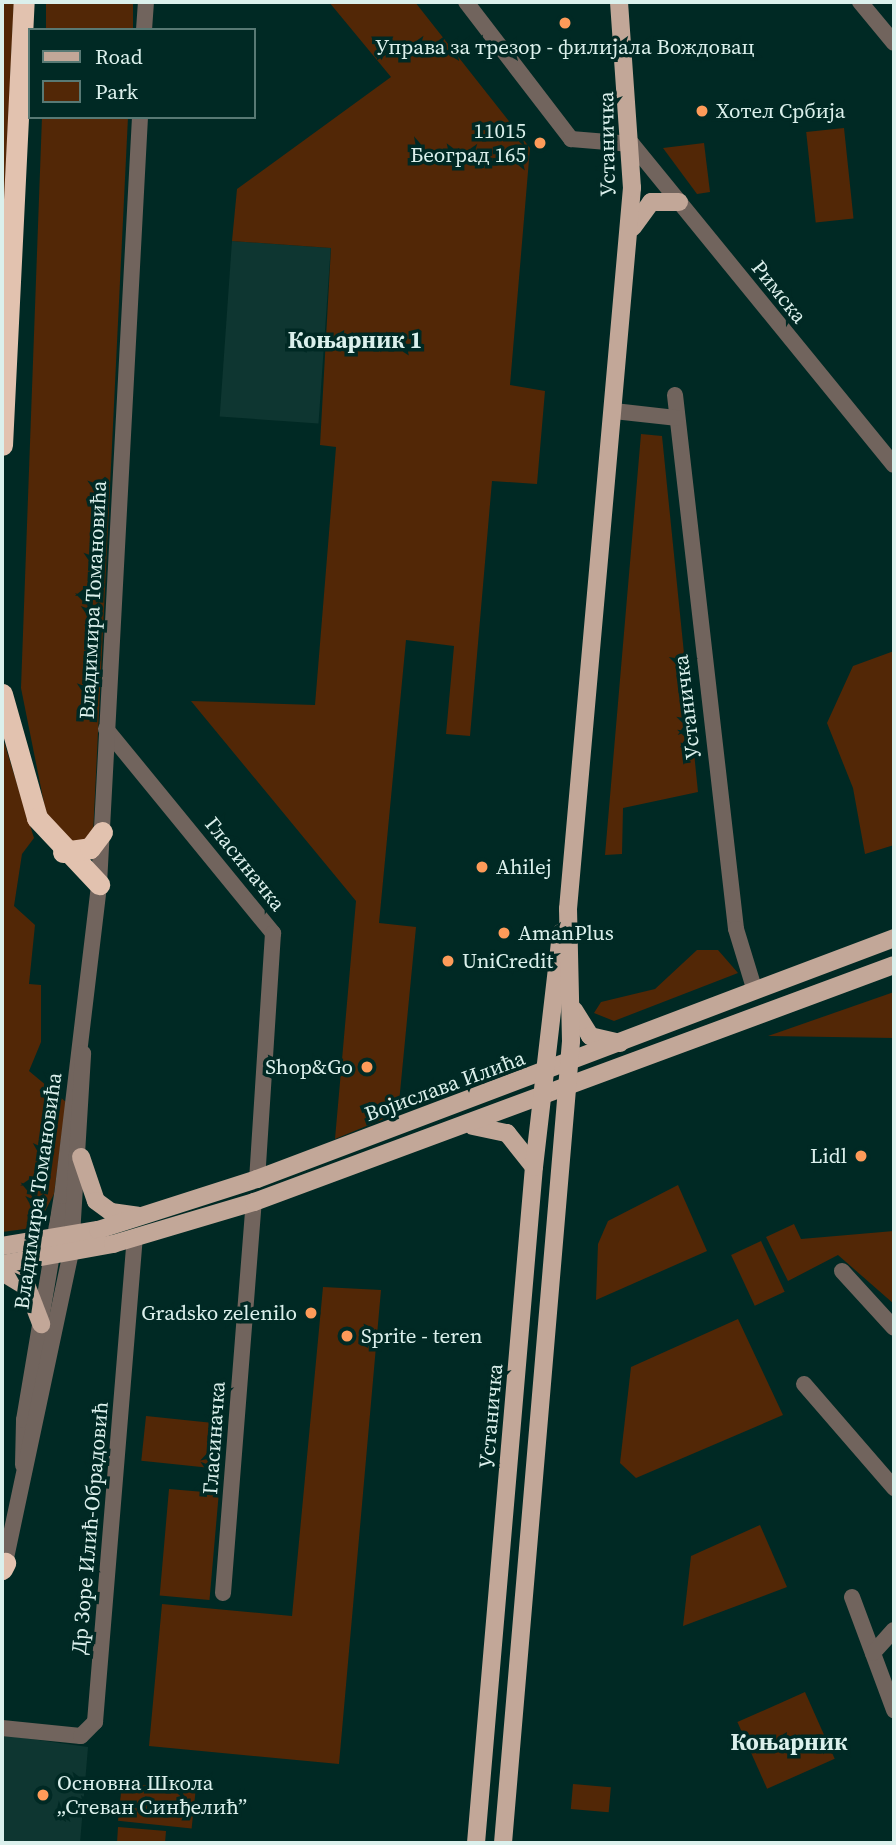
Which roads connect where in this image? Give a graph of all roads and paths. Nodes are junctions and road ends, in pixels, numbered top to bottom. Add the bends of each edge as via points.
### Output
1 (24, 2) edge
2 (146, 2) edge
3 (466, 2) edge
4 (619, 2) edge
5 (860, 2) edge
6 (144, 28) edge
7 (894, 43) edge
8 (140, 119) edge
9 (632, 144) junction
10 (679, 202) junction
11 (629, 237) junction
12 (675, 396) dead end
13 (614, 411) junction
14 (676, 418) junction
15 (2, 445) edge
16 (894, 465) edge
17 (2, 694) edge
18 (106, 729) junction
19 (102, 832) junction
20 (63, 852) junction
21 (99, 884) junction
22 (568, 909) junction
23 (894, 939) edge
24 (894, 965) edge
25 (754, 988) junction
26 (573, 1007) junction
27 (627, 1042) junction
28 (82, 1047) junction
29 (568, 1064) junction
30 (545, 1073) junction
31 (565, 1089) junction
32 (542, 1097) junction
33 (473, 1126) junction
34 (81, 1157) junction
35 (534, 1167) junction
36 (257, 1179) junction
37 (254, 1202) junction
38 (145, 1217) junction
39 (135, 1238) junction
40 (72, 1244) junction
41 (2, 1247) edge
42 (53, 1247) junction
43 (2, 1264) edge
44 (842, 1271) dead end
45 (2, 1272) edge
46 (41, 1324) junction
47 (894, 1328) edge
48 (804, 1384) dead end
49 (23, 1465) junction
50 (894, 1488) edge
51 (3, 1570) edge
52 (223, 1593) dead end
53 (852, 1597) dead end
54 (894, 1630) edge
55 (873, 1653) junction
56 (894, 1710) edge
57 (2, 1728) edge
58 (476, 1843) edge
59 (503, 1843) edge

1 - 15 highway
2 - 6 street
3 - 9 street via 571,139
4 - 9 main road, Устаничка
5 - 7 street
8 - 18 street, Владимира Томановића
9 - 10 street, Римска
9 - 11 main road, Устаничка
10 - 11 main road via 658,200 643,206
10 - 16 street, Римска
11 - 13 main road, Устаничка
12 - 14 street, Устаничка
13 - 14 street
13 - 22 main road, Устаничка
14 - 25 street, Устаничка via 740,950
17 - 20 highway via 37,818
18 - 19 street, Владимира Томановића
18 - 36 street, Гласиначка via 273,933
19 - 20 highway via 90,848
19 - 21 street, Владимира Томановића
20 - 21 highway
21 - 28 street, Владимира Томановића
22 - 26 main road, Устаничка
22 - 30 main road, Устаничка
23 - 25 main road, Војислава Илића
24 - 31 main road, Војислава Илића
25 - 27 main road, Војислава Илића
26 - 27 main road via 590,1035
26 - 29 main road, Устаничка
27 - 29 main road, Војислава Илића
28 - 34 street, Владимира Томановића
28 - 42 street, Владимира Томановића
29 - 30 main road, Војислава Илића
29 - 31 main road, Устаничка
30 - 32 main road, Устаничка
30 - 36 main road, Војислава Илића
31 - 32 main road, Војислава Илића
31 - 59 main road, Устаничка
32 - 33 main road, Војислава Илића
32 - 35 main road, Устаничка
33 - 35 main road via 507,1133
33 - 37 main road, Војислава Илића
34 - 38 main road via 96,1201 111,1212
34 - 40 street, Владимира Томановића
35 - 58 main road, Устаничка
36 - 38 main road, Војислава Илића
37 - 39 main road, Војислава Илића
37 - 52 street, Гласиначка
38 - 40 main road, Војислава Илића
39 - 40 main road, Војислава Илића
39 - 57 street, Др Зоре Илић-Обрадовић via 95,1722 81,1736
40 - 42 main road, Војислава Илића
40 - 49 street, Владимира Томановића
41 - 42 main road, Војислава Илића
42 - 43 main road, Војислава Илића
42 - 46 street, Владимира Томановића
44 - 47 street
45 - 46 main road via 27,1287
46 - 49 street, Владимира Томановића
48 - 50 street
49 - 51 street, Владимира Томановића
53 - 55 street
54 - 55 street
55 - 56 street

